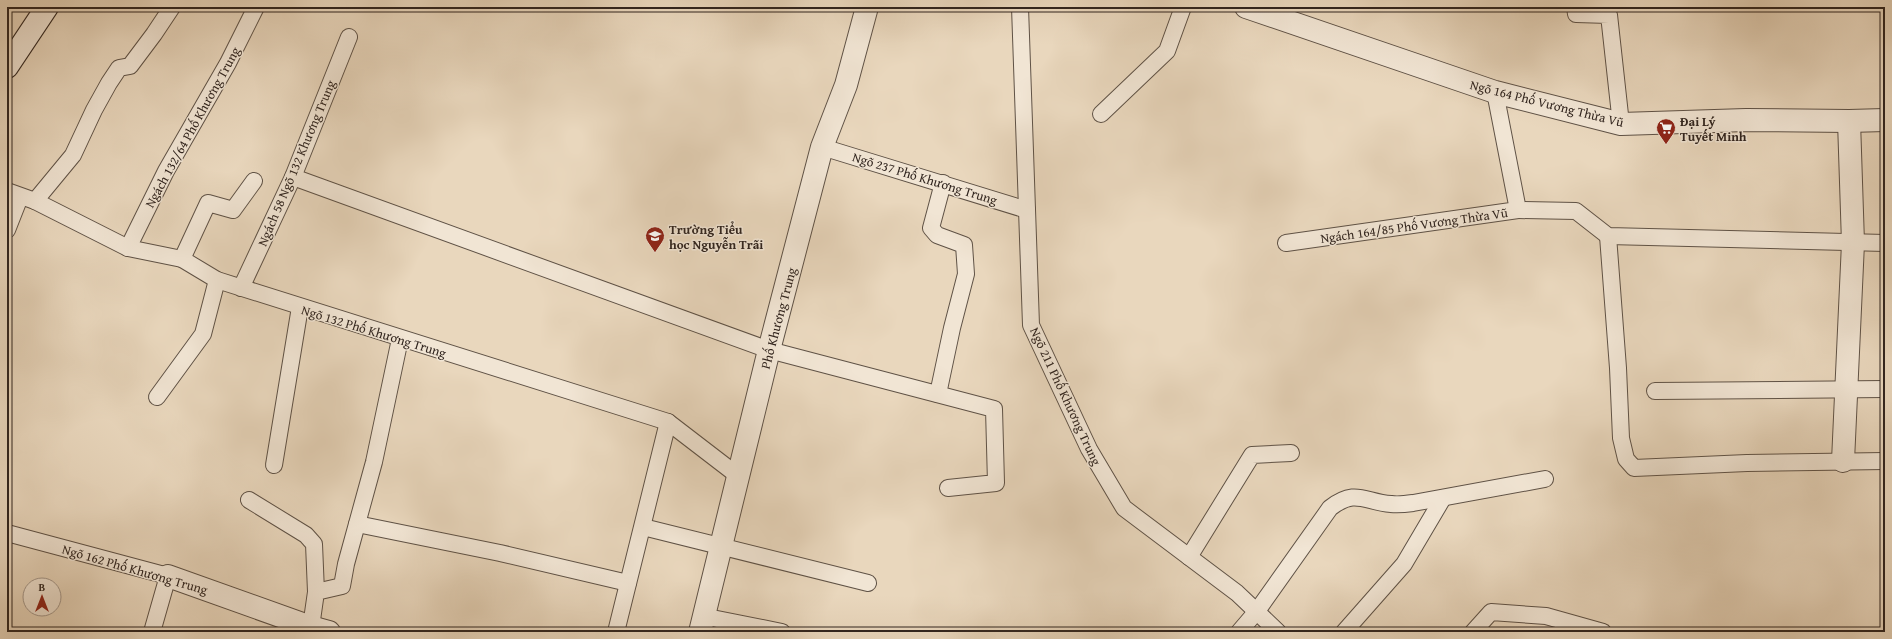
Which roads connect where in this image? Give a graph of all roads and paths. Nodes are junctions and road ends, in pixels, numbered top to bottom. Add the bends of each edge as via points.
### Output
1 (47, 7) edge
2 (172, 7) edge
3 (256, 7) edge
4 (867, 7) edge
5 (1020, 7) edge
6 (1183, 7) edge
7 (1246, 7) edge
8 (1575, 7) edge
9 (349, 37) dead end
10 (7, 67) edge
11 (1495, 92) junction
12 (1101, 114) dead end
13 (1885, 120) edge
14 (1849, 121) junction
15 (1621, 124) junction
16 (822, 147) junction
17 (293, 177) junction
18 (254, 180) dead end
19 (943, 183) junction
20 (21, 196) edge
21 (1027, 210) junction
22 (1518, 210) junction
23 (7, 230) edge
24 (1608, 236) junction
25 (1286, 243) dead end
26 (1853, 243) junction
27 (1885, 243) edge
28 (128, 248) junction
29 (182, 258) junction
30 (217, 280) junction
31 (241, 288) junction
32 (300, 307) junction
33 (400, 339) junction
34 (769, 350) junction
35 (1846, 389) junction
36 (1885, 389) edge
37 (1655, 391) dead end
38 (938, 394) junction
39 (157, 397) dead end
40 (668, 422) junction
41 (1291, 453) dead end
42 (1843, 461) junction
43 (1885, 461) edge
44 (274, 464) dead end
45 (737, 476) junction
46 (1545, 479) dead end
47 (948, 488) dead end
48 (1443, 498) junction
49 (249, 500) dead end
50 (357, 524) junction
51 (643, 527) junction
52 (7, 533) edge
53 (720, 547) junction
54 (1189, 557) junction
55 (168, 576) junction
56 (628, 583) junction
57 (868, 583) dead end
58 (316, 592) junction
59 (1257, 611) junction
60 (701, 624) edge
61 (320, 630) edge
62 (152, 632) edge
63 (616, 632) edge
64 (782, 632) edge
65 (1239, 632) edge
66 (1278, 632) edge
67 (1344, 632) edge
68 (1473, 632) edge
69 (1603, 632) edge

1 - 10 street
2 - 20 lane via 130,66 120,68 109,82 72,155
3 - 28 lane, Ngách 132/64 Phố Khương Trung via 228,64 166,170
4 - 16 street, Phố Khương Trung via 846,85
5 - 21 lane, Ngõ 211 Phố Khương Trung
6 - 12 lane via 1167,51
7 - 11 street, Ngõ 164 Phố Vương Thừa Vũ
8 - 15 lane via 1576,14 1609,15
9 - 17 lane, Ngách 58 Ngõ 132 Khương Trung
11 - 15 street, Ngõ 164 Phố Vương Thừa Vũ
11 - 22 lane, Ngách 164/85 Phố Vương Thừa Vũ
13 - 14 street, Ngõ 164 Phố Vương Thừa Vũ
14 - 15 street, Ngõ 164 Phố Vương Thừa Vũ via 1746,120
14 - 26 street
16 - 19 lane, Ngõ 237 Phố Khương Trung
16 - 34 street, Phố Khương Trung
17 - 31 lane, Ngách 58 Ngõ 132 Khương Trung
17 - 34 lane
18 - 29 lane via 233,210 208,203
19 - 21 lane, Ngõ 237 Phố Khương Trung
19 - 38 lane via 931,228 937,235 964,245 966,274
20 - 23 lane
20 - 28 lane, Ngõ 132 Phố Khương Trung
21 - 54 lane, Ngõ 211 Phố Khương Trung via 1031,325 1034,332 1089,449 1124,508
22 - 24 lane via 1576,211
22 - 25 lane, Ngách 164/85 Phố Vương Thừa Vũ
24 - 26 lane
24 - 42 lane via 1621,438 1626,459 1634,468
26 - 27 lane
26 - 35 street
28 - 29 lane, Ngõ 132 Phố Khương Trung
29 - 30 lane, Ngõ 132 Phố Khương Trung
30 - 31 lane, Ngõ 132 Phố Khương Trung
30 - 39 lane via 203,334
31 - 32 lane, Ngõ 132 Phố Khương Trung
32 - 33 lane, Ngõ 132 Phố Khương Trung
32 - 44 lane
33 - 40 lane, Ngõ 132 Phố Khương Trung
33 - 50 lane via 374,462
34 - 38 lane
34 - 45 street, Phố Khương Trung
35 - 36 lane
35 - 37 lane
35 - 42 street
38 - 47 lane via 994,409 996,483
40 - 45 lane, Ngõ 132 Phố Khương Trung
40 - 51 lane
41 - 54 lane via 1252,455
42 - 43 lane
45 - 53 street, Phố Khương Trung
46 - 48 lane
48 - 59 lane via 1391,504 1368,498 1349,497 1338,502 1330,508
48 - 67 lane via 1404,564
49 - 58 lane via 306,535 314,544
50 - 56 lane via 500,553
50 - 58 lane via 342,586
51 - 53 lane
51 - 56 lane
52 - 55 lane, Ngõ 162 Phố Khương Trung
53 - 57 lane
53 - 60 street, Phố Khương Trung
54 - 59 lane, Ngõ 211 Phố Khương Trung
55 - 61 street, Ngõ 162 Phố Khương Trung
55 - 62 lane
56 - 63 lane
58 - 61 lane
59 - 65 lane
59 - 66 lane, Ngõ 211 Phố Khương Trung
60 - 64 lane
68 - 69 lane via 1491,612 1546,616

